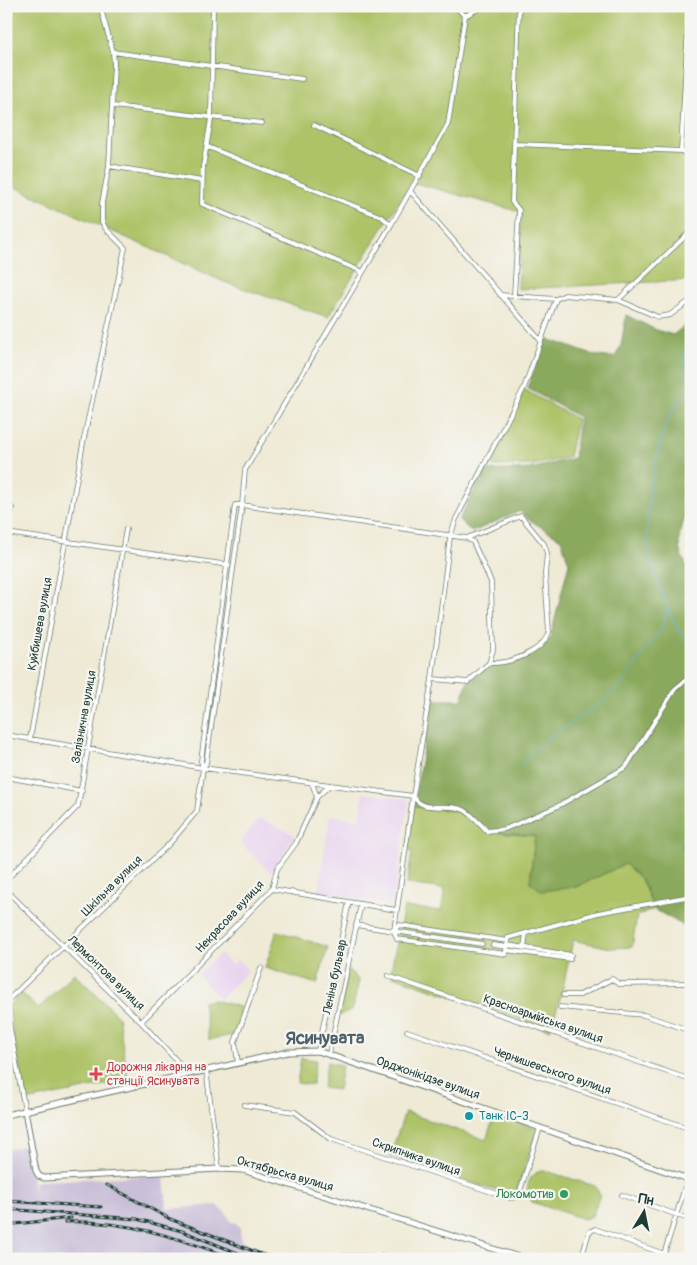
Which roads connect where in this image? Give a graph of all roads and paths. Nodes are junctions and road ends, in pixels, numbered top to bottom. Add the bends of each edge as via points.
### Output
1 (100, 6) edge
2 (214, 6) edge
3 (455, 6) edge
4 (483, 6) edge
5 (519, 6) edge
6 (465, 16) junction
7 (691, 23) edge
8 (113, 52) junction
9 (212, 65) junction
10 (302, 79) dead end
11 (113, 106) junction
12 (212, 119) junction
13 (262, 123) dead end
14 (314, 125) dead end
15 (516, 144) junction
16 (208, 147) junction
17 (681, 151) junction
18 (691, 156) edge
19 (109, 166) junction
20 (420, 176) junction
21 (202, 181) junction
22 (411, 192) junction
23 (391, 226) junction
24 (691, 231) edge
25 (363, 272) junction
26 (500, 295) junction
27 (514, 296) junction
28 (556, 299) junction
29 (618, 300) junction
30 (691, 300) edge
31 (541, 341) junction
32 (242, 505) junction
33 (12, 508) dead end
34 (126, 529) dead end
35 (7, 535) edge
36 (450, 537) junction
37 (467, 538) junction
38 (64, 542) junction
39 (123, 550) junction
40 (227, 565) junction
41 (234, 566) junction
42 (489, 663) junction
43 (691, 676) edge
44 (432, 679) junction
45 (6, 735) edge
46 (30, 739) junction
47 (89, 749) junction
48 (203, 768) junction
49 (6, 778) edge
50 (312, 783) junction
51 (330, 785) junction
52 (82, 791) junction
53 (413, 796) junction
54 (317, 797) junction
55 (6, 880) edge
56 (6, 890) edge
57 (272, 890) junction
58 (691, 896) edge
59 (348, 902) junction
60 (361, 904) junction
61 (396, 910) junction
62 (356, 925) junction
63 (394, 931) junction
64 (526, 933) junction
65 (482, 944) dead end
66 (493, 945) dead end
67 (507, 946) junction
68 (65, 947) junction
69 (524, 950) junction
70 (571, 957) dead end
71 (261, 968) dead end
72 (388, 976) dead end
73 (691, 983) edge
74 (563, 995) dead end
75 (7, 1001) edge
76 (6, 1007) edge
77 (560, 1008) dead end
78 (141, 1022) junction
79 (407, 1030) dead end
80 (691, 1031) edge
81 (318, 1051) junction
82 (329, 1054) junction
83 (238, 1063) junction
84 (206, 1069) junction
85 (188, 1073) junction
86 (691, 1080) edge
87 (244, 1105) dead end
88 (25, 1111) junction
89 (6, 1115) edge
90 (540, 1128) junction
91 (691, 1129) edge
92 (691, 1168) edge
93 (218, 1169) junction
94 (689, 1179) edge
95 (622, 1195) dead end
96 (675, 1214) junction
97 (691, 1220) edge
98 (664, 1254) junction
99 (311, 1256) dead end
100 (394, 1259) edge
101 (525, 1259) edge
102 (581, 1259) edge
103 (678, 1259) edge

1 - 8 street
2 - 9 street
3 - 6 street
4 - 6 street
5 - 15 street
6 - 20 street, Шкільна вулиця via 448,124
7 - 17 street via 688,27
8 - 9 street
8 - 11 street
9 - 10 street
9 - 12 street
11 - 12 street
11 - 19 street
12 - 13 street
12 - 16 street
14 - 20 street
15 - 17 street
15 - 27 street via 512,202 519,210
16 - 21 street
16 - 23 street via 382,217
17 - 18 street
19 - 21 street
19 - 38 street, Куйбишева вулиця via 102,222 125,248
20 - 22 street, Шкільна вулиця
21 - 25 street via 202,204
22 - 23 street, Шкільна вулиця
22 - 26 street
23 - 25 street, Шкільна вулиця
24 - 29 street
25 - 32 street, Шкільна вулиця via 245,470
26 - 27 street
26 - 31 street
27 - 28 street
28 - 29 street via 565,295
28 - 31 street
29 - 30 street via 658,316 670,315
31 - 36 street via 524,388 456,518
32 - 36 street
32 - 40 street, Шкільна вулиця via 235,504
32 - 41 street, Шкільна вулиця
33 - 35 street
34 - 39 street, Залізнична вулиця
35 - 38 street
36 - 37 street
36 - 44 street
37 - 42 street via 473,542 491,582 493,650
37 - 42 street via 521,516 544,544 546,553 547,637 521,656
38 - 39 street
38 - 46 street, Куйбишева вулиця
39 - 40 street
39 - 47 street, Залізнична вулиця
40 - 41 street
40 - 48 street, Шкільна вулиця via 201,761
41 - 48 street, Шкільна вулиця
42 - 44 street via 468,682
43 - 53 street via 675,689 626,767 566,802 506,829 487,831 466,811 457,807 424,806 418,804
44 - 53 street
45 - 46 street
46 - 47 street
47 - 48 street
47 - 52 street, Залізнична вулиця
48 - 50 street
48 - 68 street, Шкільна вулиця via 198,811
49 - 52 street
50 - 51 street
50 - 54 street
51 - 53 street
51 - 54 street
52 - 55 street, Залізнична вулиця via 78,806
53 - 61 street
54 - 57 street, Некрасова вулиця via 296,843 277,869
56 - 68 street, Лермонтова вулиця
57 - 59 street
57 - 78 street, Некрасова вулиця
58 - 64 street via 598,913
59 - 60 street
59 - 81 street, Леніна бульвар
60 - 61 street
60 - 62 street, Леніна бульвар
61 - 63 street
62 - 63 street
62 - 82 street, Леніна бульвар
63 - 65 street
63 - 67 street via 399,925
63 - 67 street via 397,939 506,954
64 - 67 street via 508,938
64 - 69 street
66 - 67 street
67 - 69 street
68 - 75 street, Шкільна вулиця
68 - 78 street, Лермонтова вулиця
69 - 70 street
71 - 83 street via 235,1042
72 - 86 street, Красноармійська вулиця
73 - 74 street via 619,984 612,979 580,995
76 - 88 street
77 - 80 street via 644,1016
78 - 85 street, Лермонтова вулиця
79 - 91 street, Чернишевського вулиця
81 - 82 main road, Орджонікідзе вулиця
81 - 83 main road, Орджонікідзе вулиця via 288,1052
82 - 90 main road, Орджонікідзе вулиця
83 - 84 main road, Орджонікідзе вулиця
84 - 85 main road, Орджонікідзе вулиця
84 - 93 street
85 - 88 main road, Орджонікідзе вулиця
87 - 90 street, Скрипника вулиця via 294,1112 331,1139 510,1198 519,1194
88 - 89 main road, Орджонікідзе вулиця
88 - 93 main road, Октябрьска вулиця via 36,1171 44,1178
90 - 94 main road, Орджонікідзе вулиця
92 - 94 street
93 - 101 main road, Октябрьска вулиця via 243,1170
94 - 96 street
95 - 96 street
96 - 97 street
96 - 98 street via 677,1218
98 - 102 street via 592,1230
98 - 103 street
99 - 100 street

